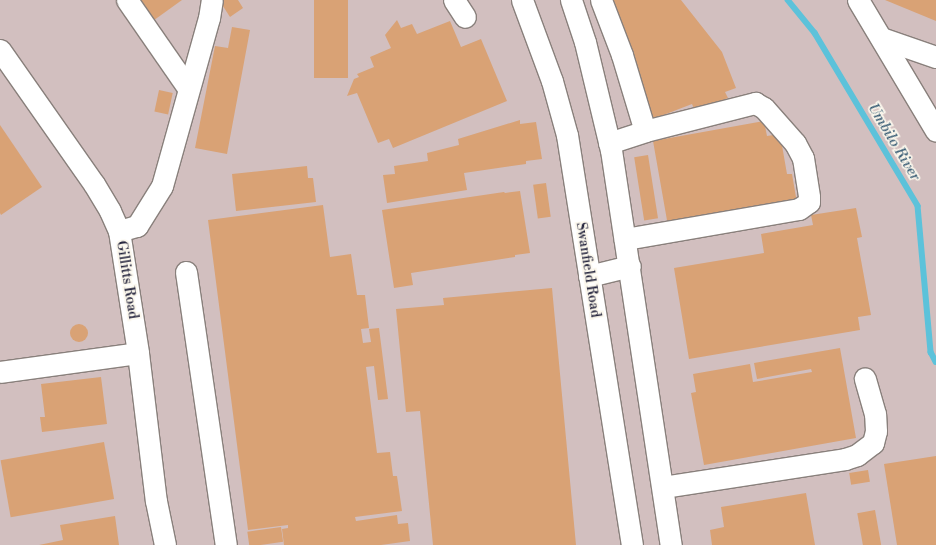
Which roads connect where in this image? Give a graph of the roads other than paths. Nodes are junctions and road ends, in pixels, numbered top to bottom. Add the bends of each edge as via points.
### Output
1 (127, 0) edge
2 (212, 0) edge
3 (522, 0) edge
4 (571, 0) edge
5 (601, 0) edge
6 (858, 0) edge
7 (881, 38) junction
8 (0, 50) edge
9 (936, 57) edge
10 (188, 88) junction
11 (645, 131) junction
12 (936, 131) edge
13 (609, 143) junction
14 (120, 231) junction
15 (626, 239) junction
16 (630, 266) junction
17 (186, 272) dead end
18 (589, 276) junction
19 (138, 353) junction
20 (0, 372) edge
21 (865, 378) dead end
22 (662, 487) junction
23 (165, 545) edge
24 (226, 545) edge
25 (632, 545) edge
26 (671, 545) edge

1 - 10 street
2 - 10 street
3 - 18 street, Swanfield Road via 552,81 567,136
4 - 13 street via 586,42
5 - 11 street via 622,55
6 - 7 street
7 - 9 street
7 - 12 street
8 - 14 street, Gillitts Road via 94,184
10 - 14 street via 162,186 137,226
11 - 13 street
11 - 15 street via 755,103 764,108 795,144 803,158 809,202 799,209
13 - 15 street
14 - 19 street, Gillitts Road
15 - 16 street
16 - 18 street
16 - 22 street
17 - 24 street
18 - 25 street, Swanfield Road
19 - 20 street
19 - 23 street, Gillitts Road via 156,501
21 - 22 street via 875,414 876,431 873,443 857,456
22 - 26 street

